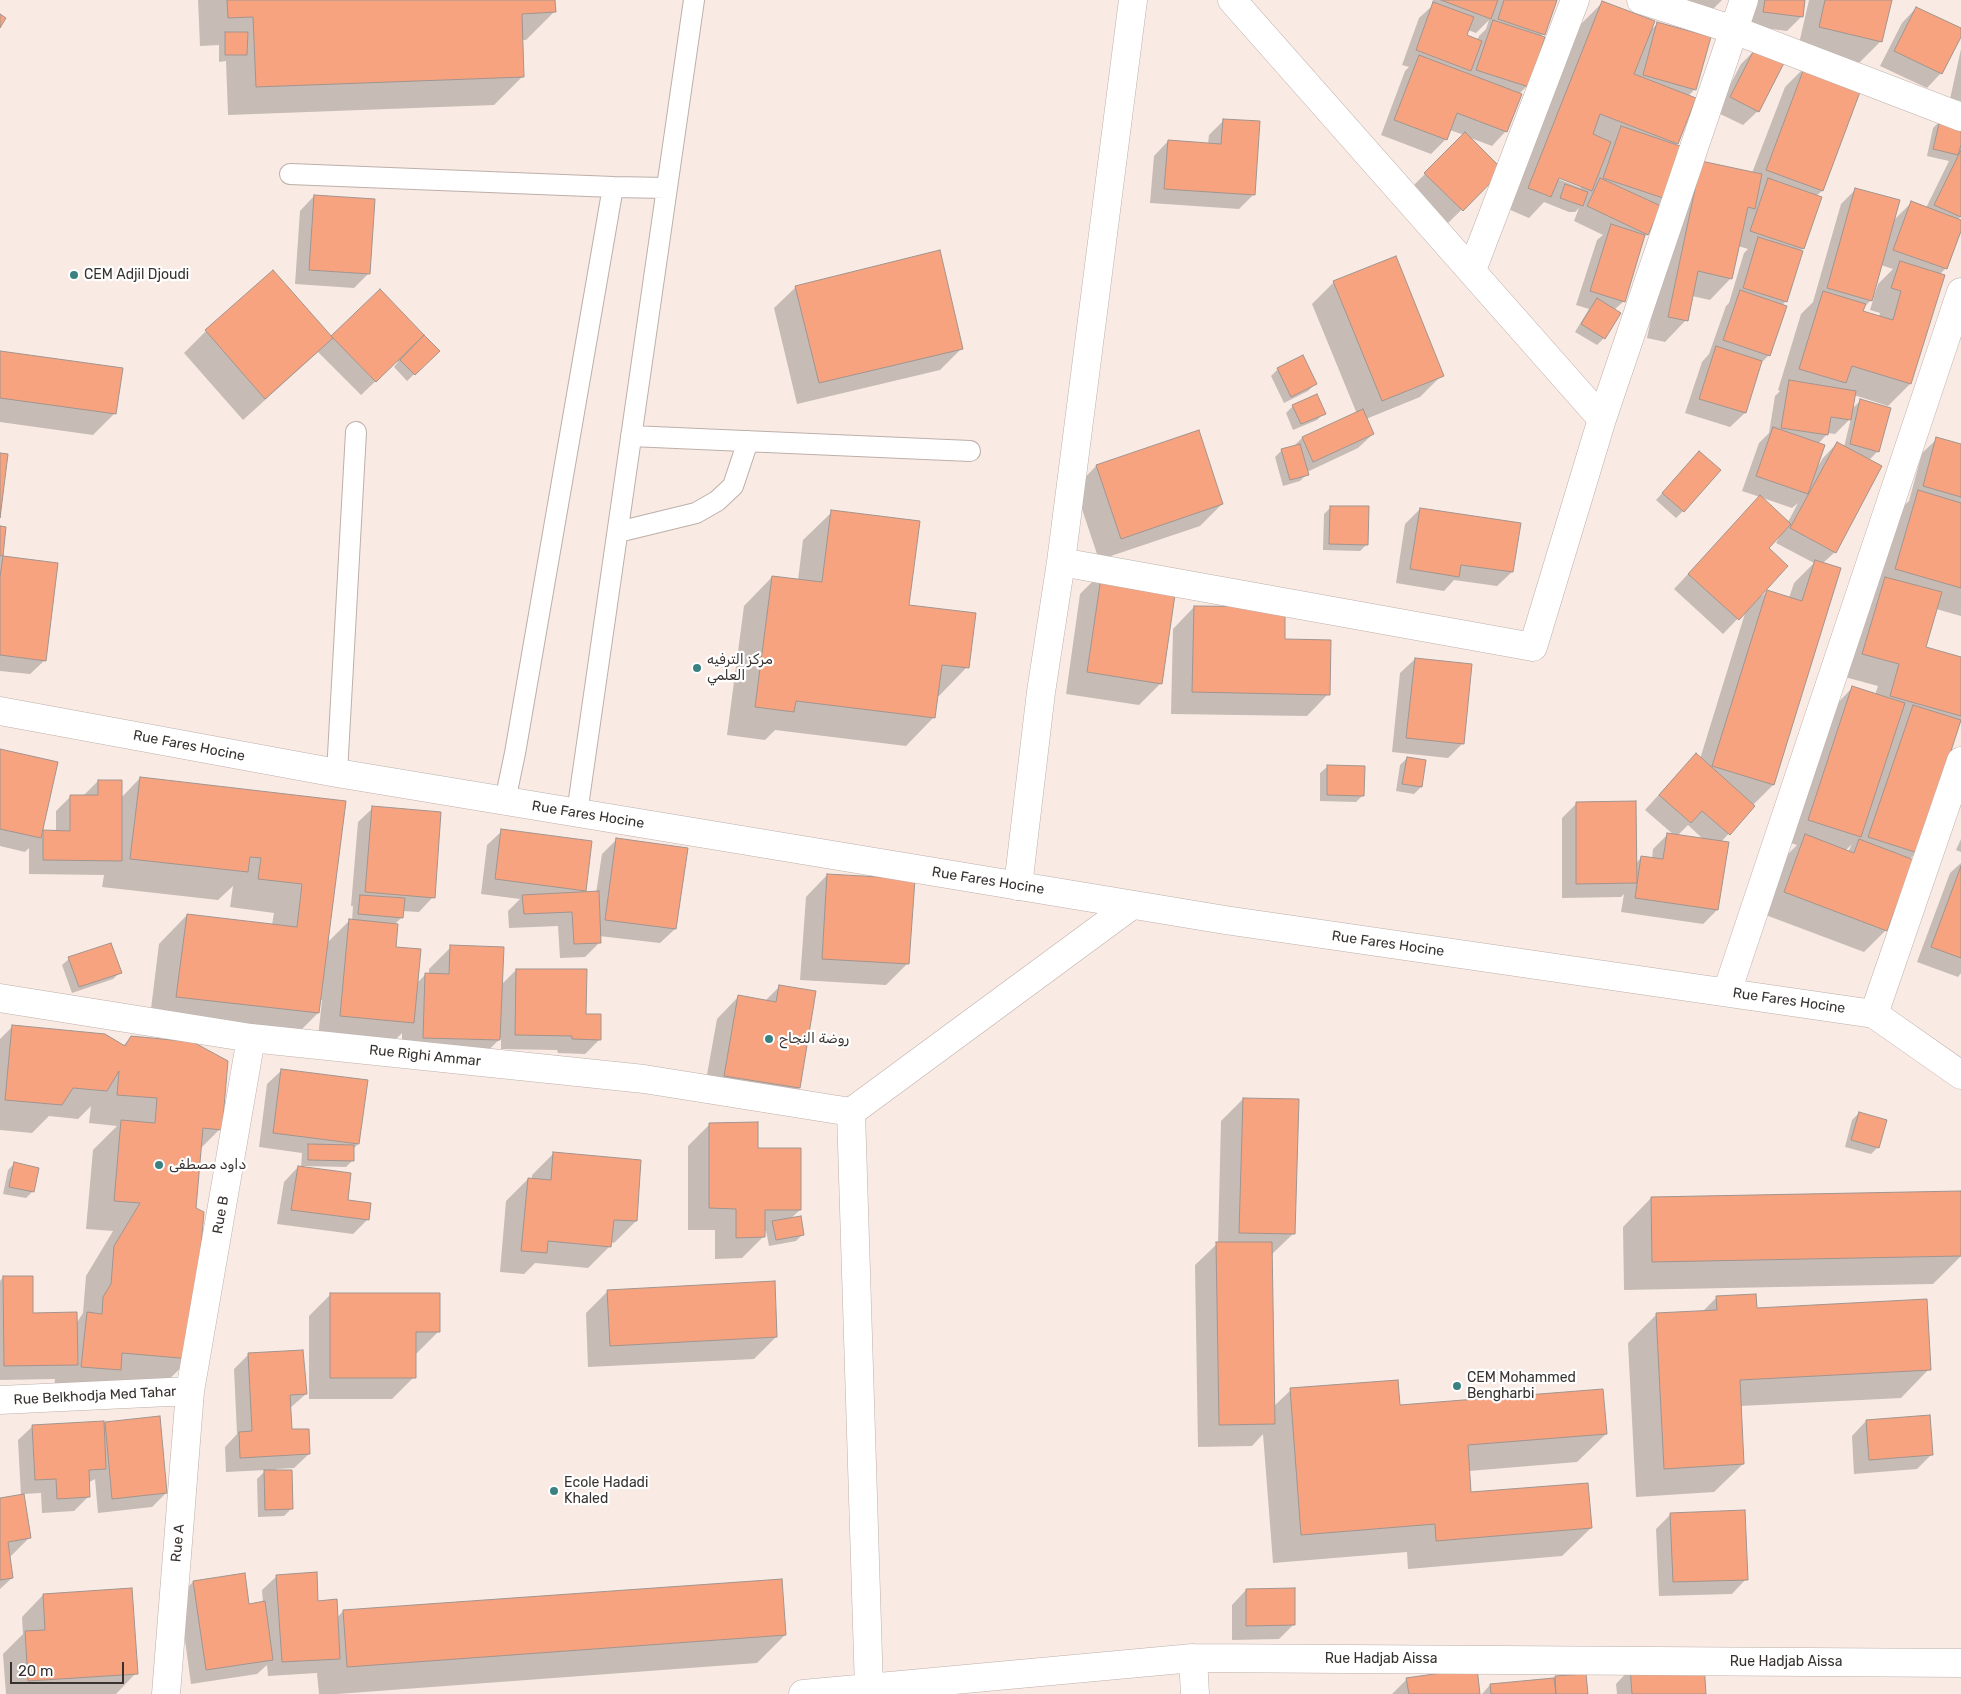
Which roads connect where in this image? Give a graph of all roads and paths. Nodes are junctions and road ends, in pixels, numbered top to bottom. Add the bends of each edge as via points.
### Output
1 (694, 0) edge
2 (1132, 0) edge
3 (1232, 0) edge
4 (1575, 0) edge
5 (1641, 0) edge
6 (1744, 0) edge
7 (1734, 30) junction
8 (1961, 117) edge
9 (290, 174) dead end
10 (613, 187) junction
11 (667, 188) junction
12 (1472, 270) junction
13 (1961, 292) edge
14 (1602, 419) junction
15 (356, 432) dead end
16 (631, 436) junction
17 (748, 441) junction
18 (970, 451) dead end
19 (618, 532) junction
20 (1061, 562) junction
21 (0, 711) edge
22 (1961, 761) edge
23 (337, 773) junction
24 (505, 801) junction
25 (577, 813) junction
26 (1018, 886) junction
27 (1132, 905) junction
28 (1727, 992) junction
29 (0, 998) edge
30 (1874, 1014) junction
31 (251, 1038) junction
32 (1961, 1075) edge
33 (850, 1112) junction
34 (190, 1391) junction
35 (0, 1400) edge
36 (1193, 1658) junction
37 (1961, 1663) edge
38 (869, 1689) junction
39 (166, 1694) edge
40 (803, 1694) edge
41 (1195, 1694) edge

1 - 11 lane
2 - 20 street
3 - 12 street
4 - 12 street
5 - 7 street
6 - 7 street
7 - 8 street
7 - 14 street
9 - 10 lane
10 - 11 lane
10 - 24 lane
11 - 16 lane
12 - 14 street
13 - 28 street
14 - 20 street via 1533,647
15 - 23 lane
16 - 17 lane
16 - 19 lane
17 - 18 lane
17 - 19 lane via 733,486 717,500 696,513
19 - 25 lane
20 - 26 street via 1041,692
21 - 23 street, Rue Fares Hocine
22 - 30 street
23 - 24 street, Rue Fares Hocine
24 - 25 street, Rue Fares Hocine
25 - 26 street, Rue Fares Hocine
26 - 27 street, Rue Fares Hocine
27 - 28 street, Rue Fares Hocine
27 - 33 street
28 - 30 street, Rue Fares Hocine
29 - 31 street, Rue Righi Ammar
30 - 32 street, Rue Fares Hocine
31 - 33 street, Rue Righi Ammar via 644,1079
31 - 34 street, Rue B
33 - 38 street
34 - 35 street, Rue Belkhodja Med Tahar
34 - 39 street, Rue A
36 - 37 street, Rue Hadjab Aissa
36 - 38 street, Rue Hadjab Aissa
36 - 41 street
38 - 40 street, Rue Hadjab Aissa

